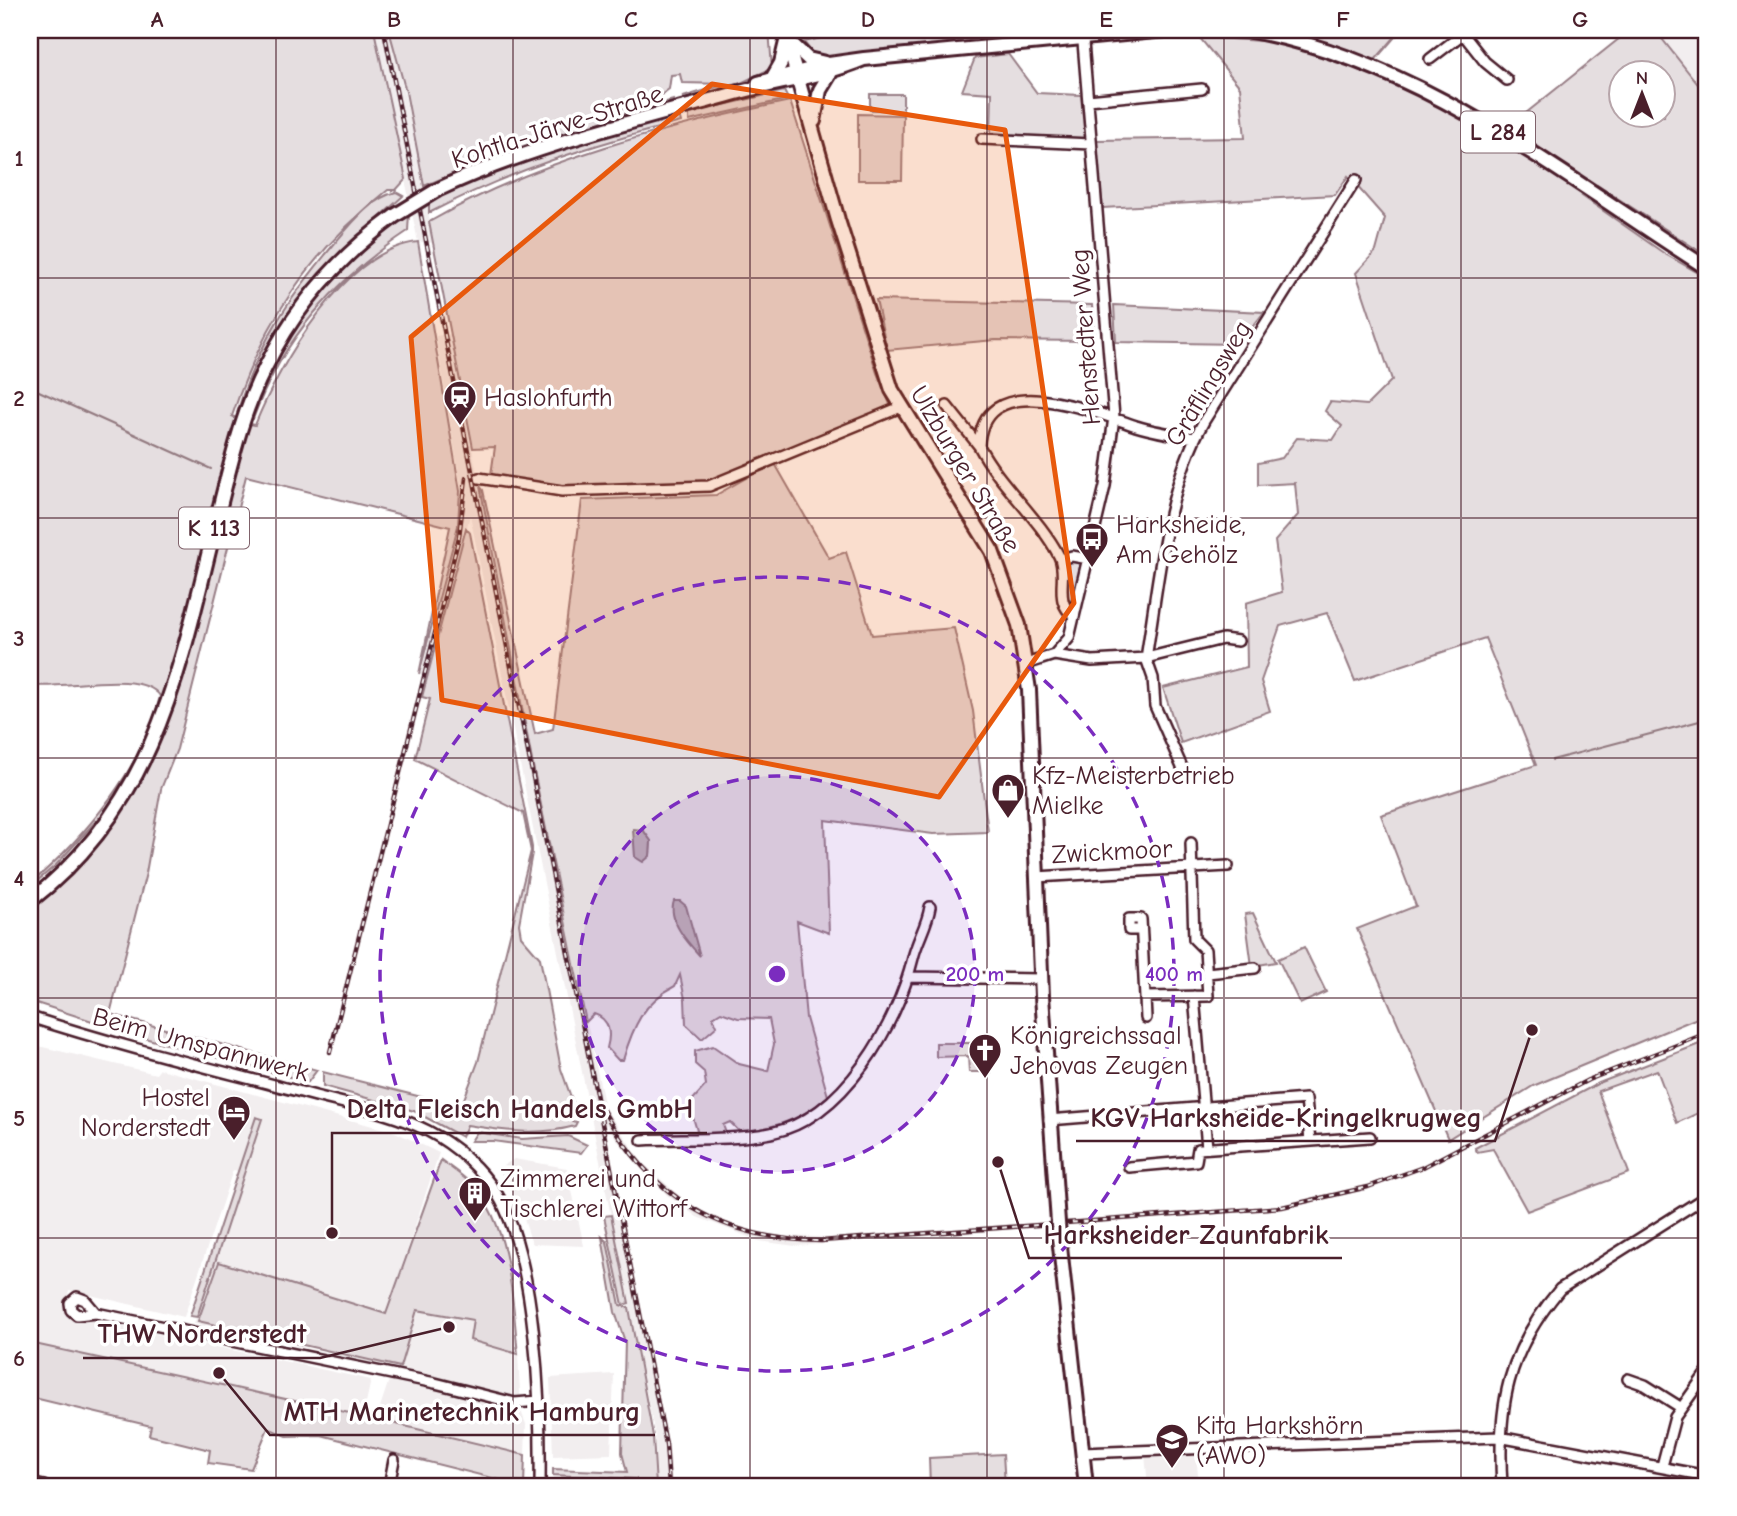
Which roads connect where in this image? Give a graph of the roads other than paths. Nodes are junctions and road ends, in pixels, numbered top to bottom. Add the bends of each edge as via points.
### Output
1 (1166, 30) edge
2 (1246, 30) edge
3 (1465, 32) edge
4 (785, 34) edge
5 (1082, 34) edge
6 (1430, 59) dead end
7 (830, 68) junction
8 (797, 76) junction
9 (773, 77) junction
10 (1507, 80) dead end
11 (1202, 89) dead end
12 (739, 92) junction
13 (1088, 100) junction
14 (815, 135) junction
15 (982, 139) dead end
16 (1091, 144) junction
17 (1356, 180) dead end
18 (1707, 268) edge
19 (947, 406) dead end
20 (901, 407) junction
21 (1114, 417) junction
22 (981, 425) junction
23 (964, 428) junction
24 (1195, 438) junction
25 (979, 446) junction
26 (479, 478) dead end
27 (1061, 559) junction
28 (1088, 559) junction
29 (1074, 616) junction
30 (1238, 641) dead end
31 (1054, 655) junction
32 (1146, 658) junction
33 (1026, 664) junction
34 (1185, 774) dead end
35 (1191, 844) dead end
36 (1228, 866) dead end
37 (1192, 868) junction
38 (1035, 877) junction
39 (30, 901) edge
40 (930, 907) dead end
41 (1141, 930) dead end
42 (1255, 968) dead end
43 (1207, 973) junction
44 (910, 978) junction
45 (1041, 979) junction
46 (1194, 996) junction
47 (1145, 998) junction
48 (30, 1017) edge
49 (1146, 1018) dead end
50 (1204, 1108) junction
51 (1049, 1120) junction
52 (1370, 1137) dead end
53 (642, 1140) dead end
54 (1310, 1141) junction
55 (1207, 1148) junction
56 (1129, 1167) dead end
57 (1707, 1196) edge
58 (96, 1313) dead end
59 (1707, 1373) edge
60 (1628, 1379) dead end
61 (538, 1401) junction
62 (1680, 1407) junction
63 (1499, 1437) junction
64 (1083, 1454) junction
65 (394, 1460) dead end
66 (1662, 1466) junction
67 (1707, 1476) edge
68 (30, 1483) edge
69 (44, 1486) edge
70 (389, 1486) edge
71 (540, 1486) edge
72 (1086, 1486) edge
73 (1502, 1486) edge

1 - 5 main road
2 - 18 main road, L 284 via 1315,47 1407,83 1465,113
3 - 6 street
3 - 10 street via 1485,62
4 - 7 main road via 808,59
4 - 8 main road, Ulzburger Straße
4 - 9 main road via 783,58
5 - 7 main road via 864,59
5 - 13 street, Henstedter Weg
7 - 8 main road
7 - 14 main road via 817,99
8 - 9 main road, Kohtla-Järve-Straße / K 113
8 - 12 main road, Kohtla-Järve-Straße / K 113
8 - 14 main road, Ulzburger Straße
9 - 12 main road, Kohtla-Järve-Straße / K 113
11 - 13 street
12 - 39 main road, Kohtla-Järve-Straße / K 113, bridge via 495,166 437,190 362,241 327,276 276,346 241,427 180,667 149,754 103,829 71,866
13 - 16 street, Henstedter Weg
14 - 20 main road, Ulzburger Straße via 838,220
15 - 16 street
16 - 21 street, Henstedter Weg
17 - 24 street, Gräflingsweg
19 - 23 street
20 - 26 street via 709,486 562,491
20 - 33 main road, Ulzburger Straße via 992,551 1016,612
21 - 22 street via 1057,402 1014,401 992,410
21 - 24 street
21 - 28 street, Henstedter Weg via 1105,486
22 - 23 street
22 - 25 street
23 - 25 street
24 - 32 street, Gräflingsweg via 1179,477
25 - 27 street
27 - 28 street
27 - 29 street via 1062,601
28 - 29 street, Henstedter Weg
29 - 31 street, Henstedter Weg via 1069,638
30 - 32 street via 1223,639
31 - 32 street via 1092,661
31 - 33 street
32 - 34 street via 1155,706
33 - 38 main road, Ulzburger Straße
35 - 37 street, Zwickmoor
36 - 37 street, Zwickmoor
37 - 38 street, Zwickmoor
37 - 43 street via 1194,939 1205,950
38 - 45 main road, Ulzburger Straße
40 - 44 street
41 - 47 street
42 - 43 street
43 - 46 street via 1208,996
44 - 45 street
44 - 53 street via 872,1053 821,1108 800,1123 772,1133
45 - 51 main road, Ulzburger Straße
46 - 47 street
46 - 50 street
47 - 49 street
48 - 61 street, Beim Umspannwerk via 390,1117 443,1139 489,1182 510,1219 530,1314
50 - 51 street
50 - 54 street via 1306,1099
50 - 55 street
51 - 64 main road, Ulzburger Straße, bridge
52 - 54 street
54 - 55 street
55 - 56 street via 1198,1149 1196,1161
57 - 63 street via 1560,1289 1520,1350 1506,1389
58 - 61 street via 435,1382 515,1403
59 - 62 street
60 - 62 street
61 - 71 street, Beim Umspannwerk
62 - 66 street
63 - 64 street
63 - 66 street
63 - 73 street
64 - 72 main road, Ulzburger Straße
65 - 70 street
66 - 67 street
68 - 69 street

